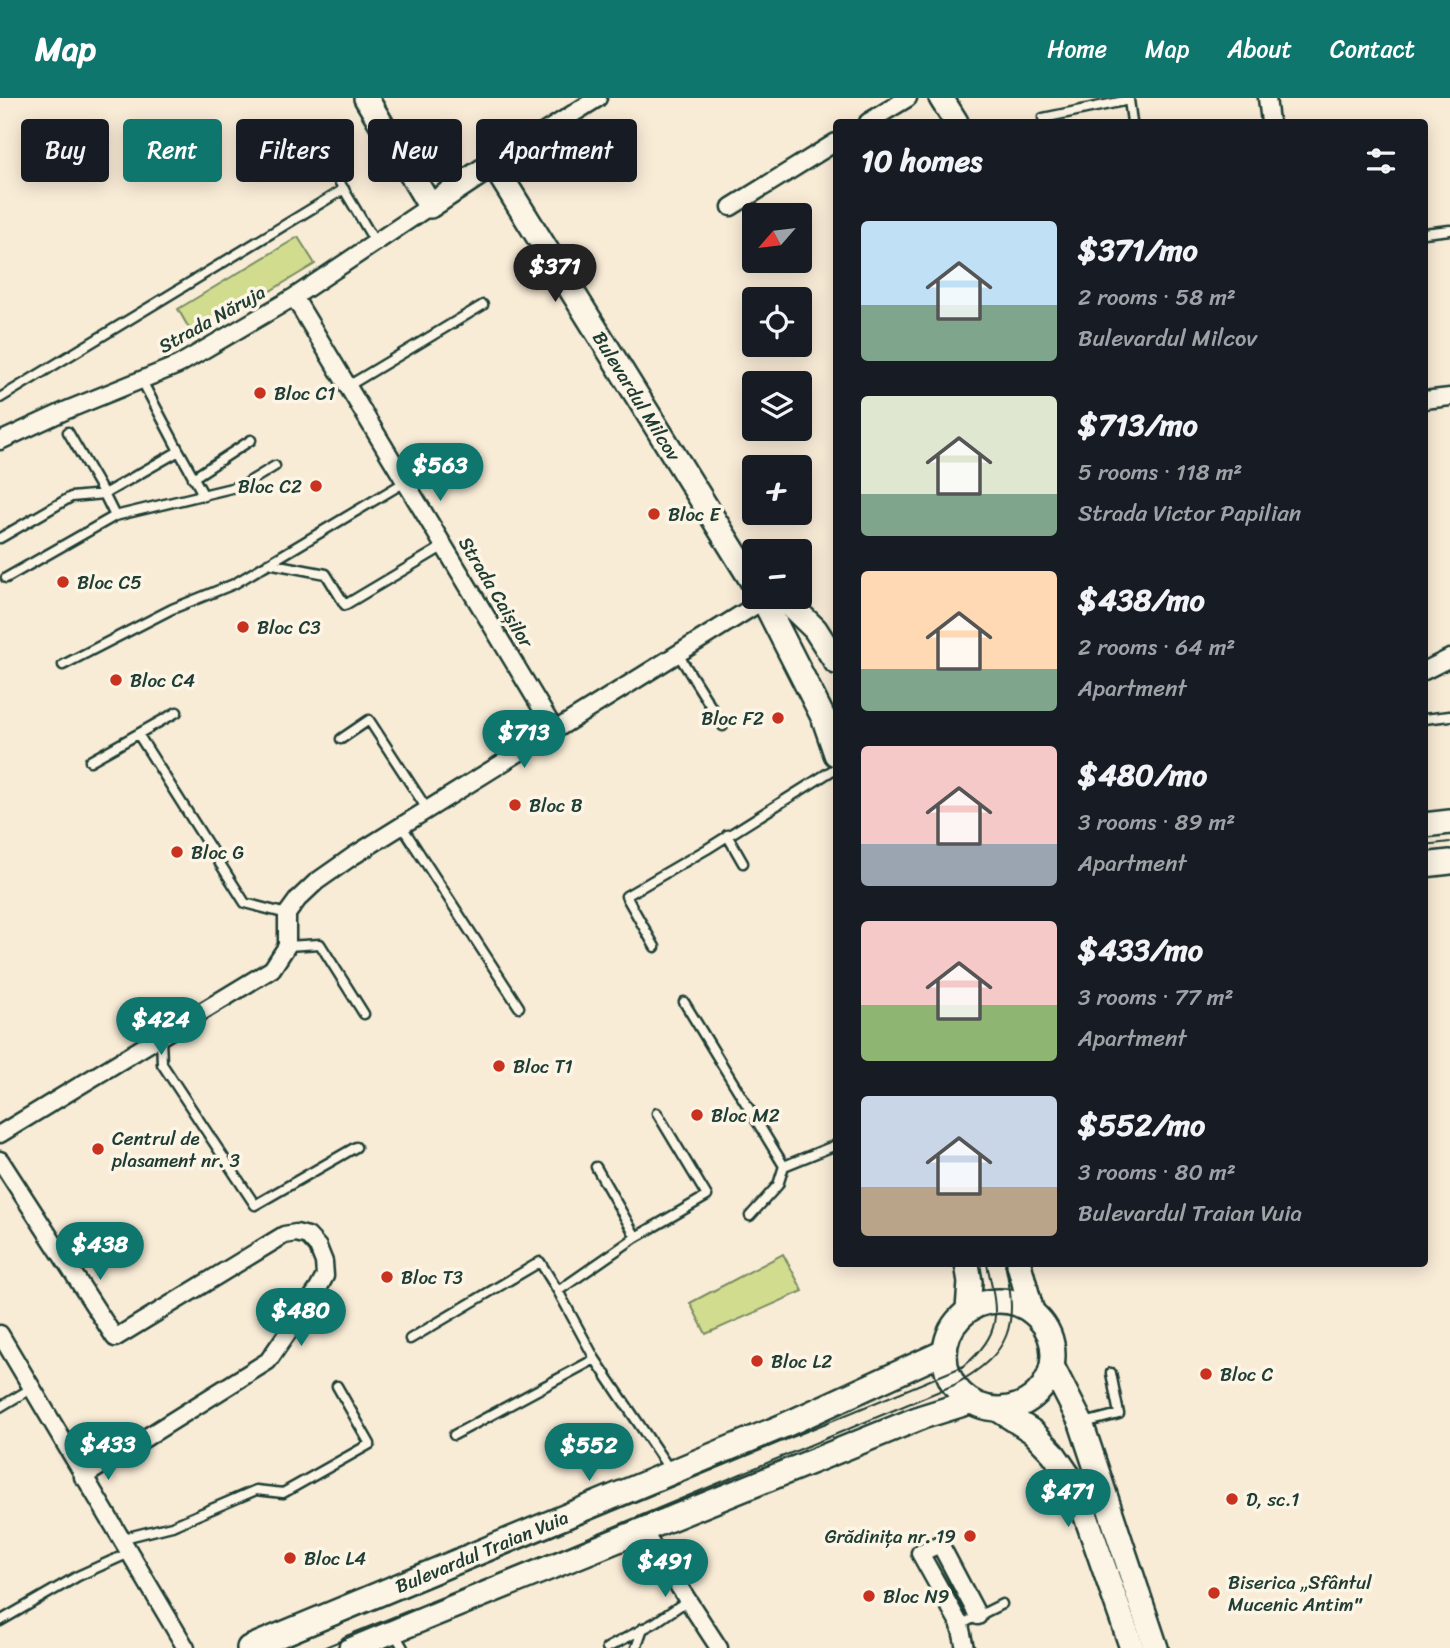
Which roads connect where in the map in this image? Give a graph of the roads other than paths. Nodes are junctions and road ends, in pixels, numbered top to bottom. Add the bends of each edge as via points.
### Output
1 (366, 98) edge
2 (598, 98) edge
3 (908, 98) edge
4 (941, 98) edge
5 (1266, 98) edge
6 (1133, 99) edge
7 (1043, 118) dead end
8 (565, 119) edge
9 (873, 119) edge
10 (954, 119) edge
11 (1132, 119) edge
12 (1270, 119) edge
13 (833, 144) edge
14 (476, 175) edge
15 (340, 182) edge
16 (504, 182) edge
17 (344, 189) junction
18 (430, 206) junction
19 (731, 207) dead end
20 (1450, 230) edge
21 (1428, 233) edge
22 (375, 242) junction
23 (294, 296) junction
24 (483, 305) dead end
25 (141, 379) junction
26 (348, 386) junction
27 (1450, 397) edge
28 (0, 398) edge
29 (1428, 400) edge
30 (68, 432) dead end
31 (251, 440) dead end
32 (0, 441) edge
33 (179, 451) junction
34 (275, 466) dead end
35 (193, 478) junction
36 (405, 482) junction
37 (104, 494) junction
38 (204, 496) junction
39 (115, 516) junction
40 (0, 538) edge
41 (444, 546) junction
42 (268, 563) junction
43 (742, 565) edge
44 (6, 578) dead end
45 (742, 607) edge
46 (768, 609) edge
47 (794, 609) edge
48 (678, 654) junction
49 (833, 657) edge
50 (1450, 658) edge
51 (63, 665) dead end
52 (1428, 666) edge
53 (177, 712) dead end
54 (1450, 716) edge
55 (1428, 719) edge
56 (723, 726) dead end
57 (554, 729) junction
58 (138, 734) junction
59 (341, 739) dead end
60 (833, 745) edge
61 (90, 761) dead end
62 (833, 770) edge
63 (427, 809) junction
64 (1450, 822) edge
65 (401, 825) junction
66 (1428, 825) edge
67 (727, 835) junction
68 (1450, 862) edge
69 (743, 863) dead end
70 (1428, 865) edge
71 (287, 914) junction
72 (287, 946) junction
73 (654, 947) dead end
74 (684, 1002) dead end
75 (519, 1007) dead end
76 (364, 1014) dead end
77 (160, 1036) junction
78 (657, 1113) dead end
79 (0, 1134) edge
80 (833, 1146) edge
81 (356, 1147) dead end
82 (0, 1160) edge
83 (784, 1166) junction
84 (596, 1167) dead end
85 (750, 1216) dead end
86 (636, 1237) junction
87 (968, 1267) edge
88 (1019, 1267) edge
89 (558, 1290) junction
90 (968, 1310) junction
91 (1032, 1312) junction
92 (0, 1335) edge
93 (410, 1339) dead end
94 (944, 1352) junction
95 (596, 1359) junction
96 (1052, 1366) junction
97 (1111, 1373) dead end
98 (337, 1386) dead end
99 (32, 1388) junction
100 (970, 1402) junction
101 (0, 1407) edge
102 (999, 1409) junction
103 (1082, 1423) junction
104 (454, 1435) dead end
105 (671, 1472) junction
106 (83, 1477) junction
107 (642, 1530) junction
108 (125, 1546) junction
109 (688, 1600) junction
110 (1002, 1604) dead end
111 (978, 1616) junction
112 (0, 1621) edge
113 (960, 1626) junction
114 (644, 1628) junction
115 (398, 1640) edge
116 (186, 1648) edge
117 (249, 1648) edge
118 (351, 1648) edge
119 (607, 1648) edge
120 (636, 1648) edge
121 (719, 1648) edge
122 (965, 1648) edge
123 (1132, 1648) edge
124 (1156, 1648) edge

1 - 18 main road
2 - 8 street
3 - 9 street
4 - 10 main road
5 - 12 street
6 - 7 lane
6 - 11 lane
13 - 19 street
14 - 18 main road
15 - 17 lane
16 - 43 main road, Bulevardul Milcov
17 - 22 lane
17 - 28 lane
18 - 22 street, Strada Năruja
20 - 21 lane
22 - 23 street, Strada Năruja
23 - 25 street, Strada Năruja via 178,365
23 - 26 street, Strada Caișilor
24 - 26 lane
25 - 32 street, Strada Năruja
25 - 33 lane
26 - 36 street, Strada Caișilor
27 - 29 street
30 - 37 lane
31 - 35 lane
33 - 35 lane
33 - 37 lane
34 - 38 lane via 244,485
35 - 38 lane
36 - 41 street, Strada Caișilor
36 - 42 lane
37 - 39 lane
37 - 40 lane via 71,497
38 - 39 lane
39 - 44 lane
41 - 42 lane via 345,605 326,574
41 - 57 street, Strada Caișilor
42 - 51 lane via 234,584 172,609
45 - 48 street
46 - 60 main road, Bulevardul Milcov
47 - 49 main road via 815,629
48 - 56 lane
48 - 57 street
50 - 52 street
53 - 58 lane
54 - 55 lane
57 - 63 street
58 - 61 lane
58 - 71 lane via 245,903
59 - 63 lane via 369,720
62 - 67 lane
63 - 65 street
64 - 66 main road
65 - 71 street via 316,882
65 - 75 lane
67 - 69 lane
67 - 73 lane via 626,896
68 - 70 main road
71 - 72 street
72 - 76 lane via 320,944
72 - 77 street via 272,970
74 - 83 lane
77 - 79 street
77 - 81 lane via 162,1064 255,1205
78 - 86 lane via 707,1196
80 - 83 lane
82 - 106 street via 115,1338 284,1235 308,1236 324,1262 325,1276 318,1289 268,1361
83 - 85 lane via 778,1185
84 - 86 lane
86 - 89 lane
87 - 90 main road
88 - 91 main road
89 - 93 lane via 540,1262
89 - 95 lane
90 - 91 main road via 995,1300
90 - 94 main road via 956,1321
91 - 96 main road via 1050,1336
92 - 99 street
94 - 100 main road via 947,1372
94 - 105 main road, Bulevardul Traian Vuia
95 - 104 lane
95 - 105 lane
96 - 102 main road via 1033,1397
96 - 103 main road
97 - 103 lane via 1119,1413
98 - 108 lane via 370,1444 283,1493 256,1490
99 - 101 lane
99 - 106 street
100 - 102 main road
100 - 107 main road, Bulevardul Traian Vuia
102 - 123 main road via 1033,1432 1075,1485
103 - 124 main road
105 - 117 main road, Bulevardul Traian Vuia
106 - 108 street
107 - 109 street
107 - 115 main road, Bulevardul Traian Vuia
108 - 112 lane
108 - 116 street
109 - 114 lane
109 - 121 street
110 - 111 lane
111 - 113 lane
111 - 113 street via 940,1544 920,1553
113 - 122 street
114 - 119 lane
114 - 120 lane
115 - 118 main road, Bulevardul Traian Vuia

